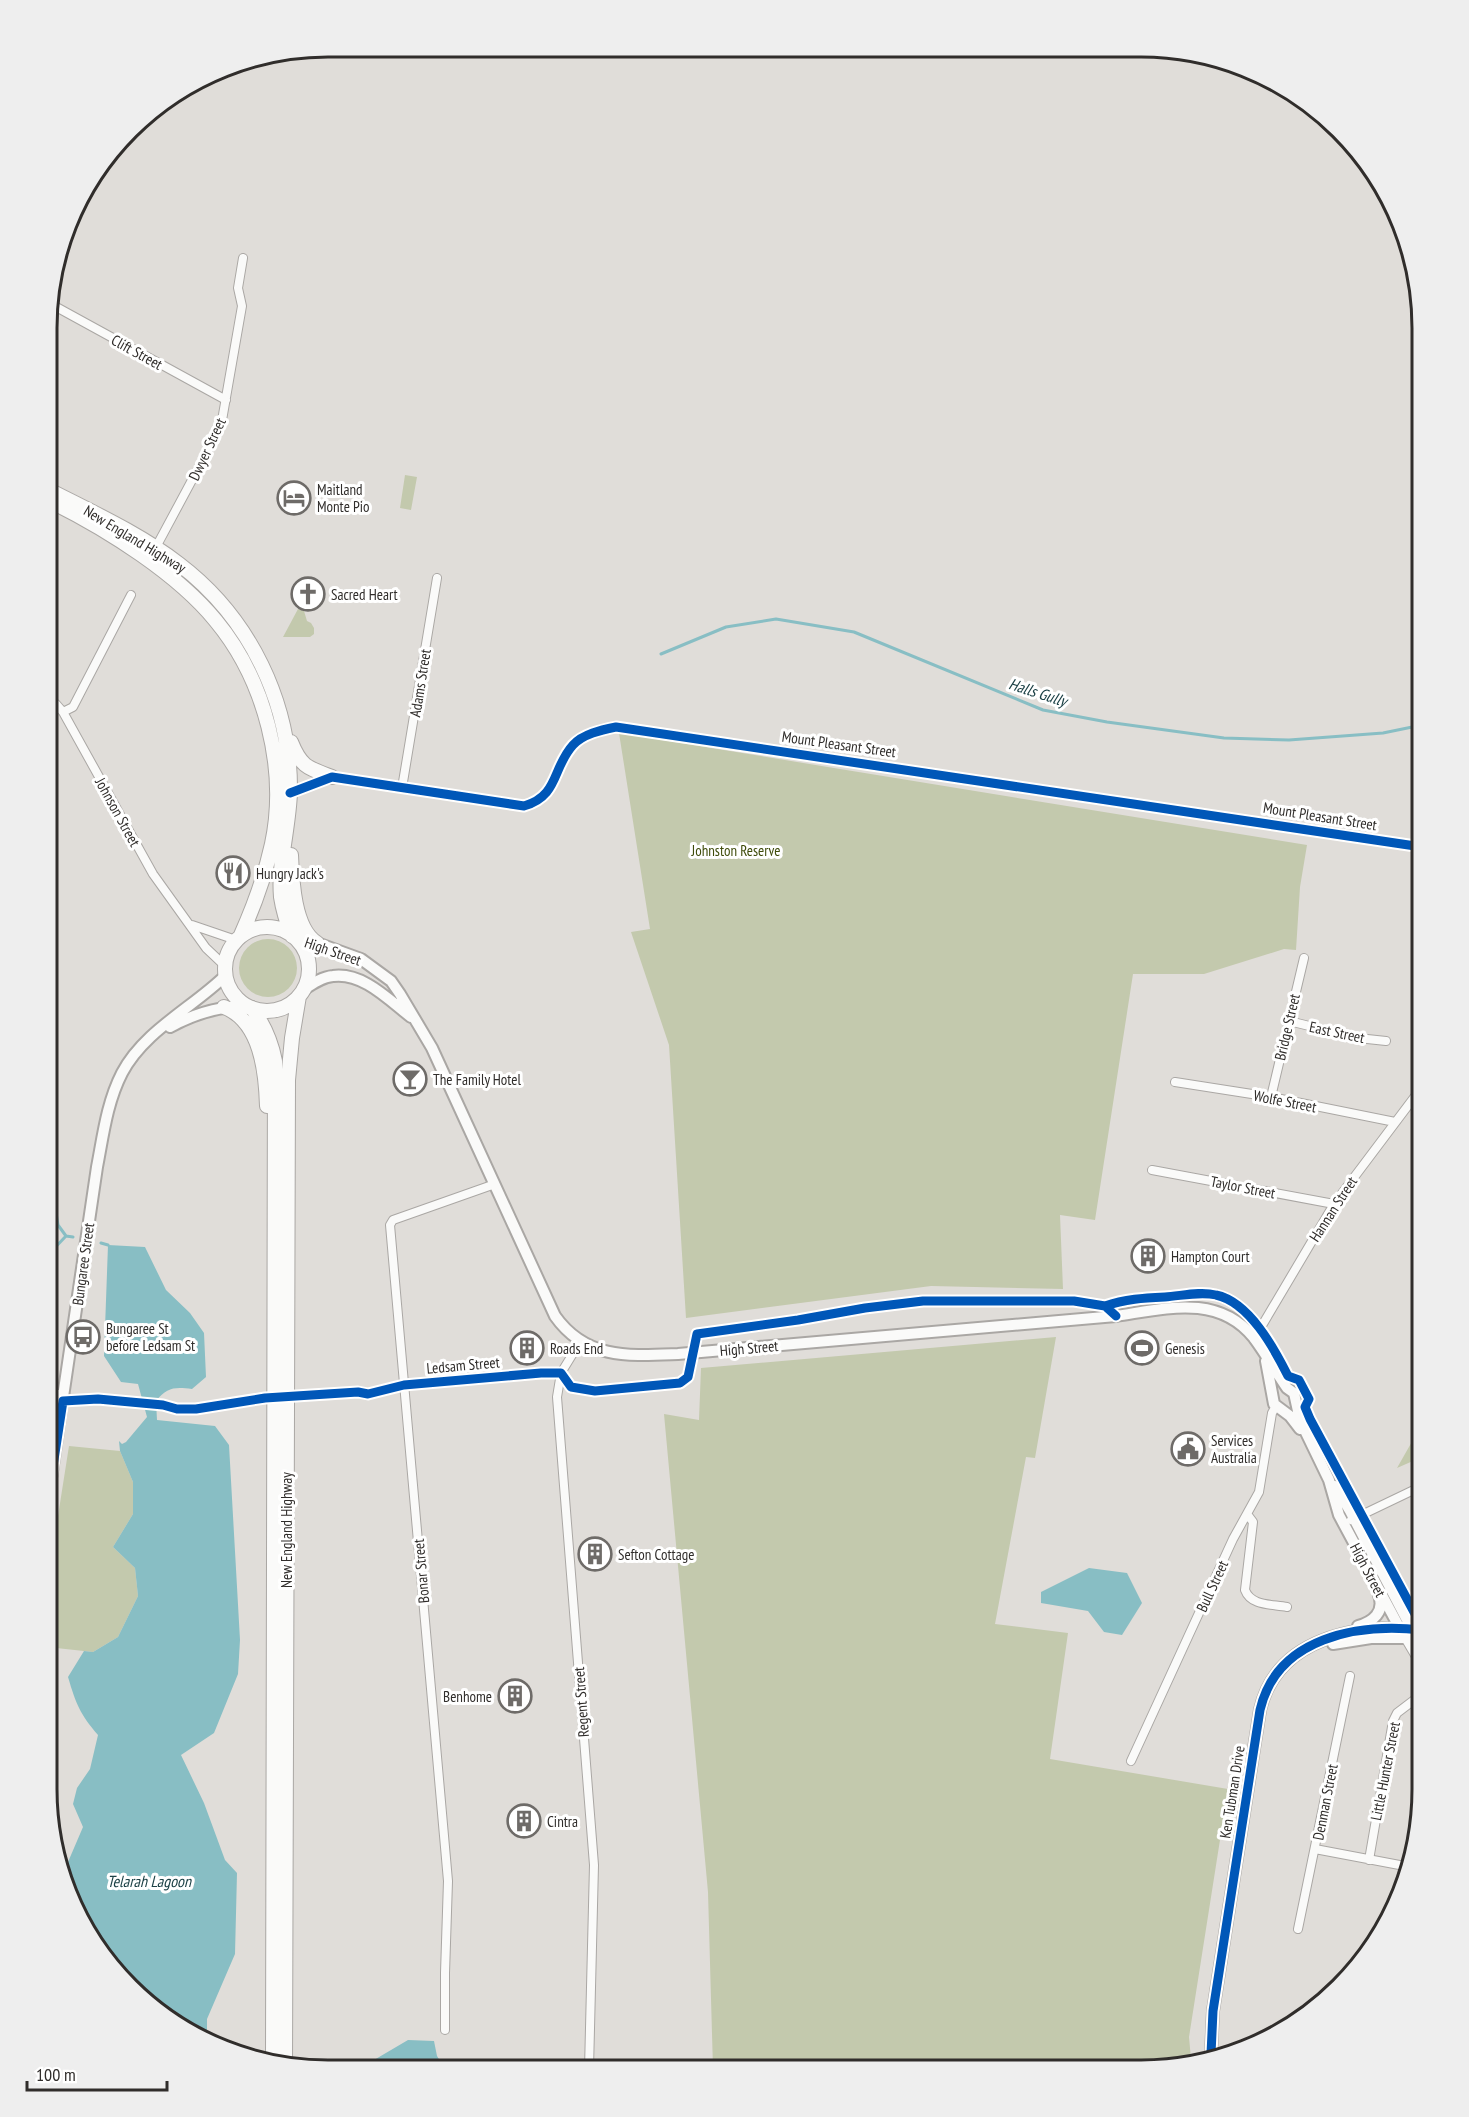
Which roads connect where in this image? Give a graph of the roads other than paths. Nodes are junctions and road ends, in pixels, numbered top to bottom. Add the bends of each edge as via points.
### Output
1 (243, 258) dead end
2 (58, 308) edge
3 (226, 400) junction
4 (57, 495) edge
5 (57, 504) edge
6 (152, 555) junction
7 (437, 578) dead end
8 (131, 595) dead end
9 (57, 705) edge
10 (63, 712) junction
11 (281, 715) junction
12 (332, 777) junction
13 (402, 788) junction
14 (290, 793) junction
15 (287, 817) junction
16 (1412, 846) edge
17 (190, 924) junction
18 (238, 938) junction
19 (294, 938) junction
20 (317, 943) junction
21 (1304, 958) dead end
22 (225, 971) junction
23 (301, 993) junction
24 (224, 1007) junction
25 (249, 1007) junction
26 (414, 1019) junction
27 (1289, 1021) junction
28 (153, 1036) junction
29 (1386, 1041) dead end
30 (1175, 1082) dead end
31 (1271, 1097) junction
32 (1412, 1100) edge
33 (1395, 1122) junction
34 (276, 1159) junction
35 (1152, 1170) dead end
36 (495, 1184) junction
37 (1334, 1204) junction
38 (1254, 1339) junction
39 (580, 1342) junction
40 (1265, 1354) junction
41 (561, 1373) junction
42 (404, 1385) junction
43 (1287, 1388) junction
44 (57, 1394) edge
45 (368, 1394) dead end
46 (63, 1395) junction
47 (1296, 1404) junction
48 (1277, 1405) junction
49 (57, 1436) edge
50 (1307, 1436) junction
51 (1412, 1491) edge
52 (1247, 1514) junction
53 (1349, 1521) junction
54 (1374, 1582) junction
55 (1287, 1607) dead end
56 (1412, 1632) edge
57 (1412, 1633) edge
58 (1412, 1636) edge
59 (1412, 1636) edge
60 (1316, 1643) junction
61 (1273, 1676) junction
62 (1350, 1676) dead end
63 (1412, 1702) edge
64 (1131, 1761) dead end
65 (1315, 1849) junction
66 (1369, 1860) junction
67 (1401, 1865) edge
68 (1298, 1929) dead end
69 (446, 2030) dead end
70 (1211, 2051) edge
71 (273, 2055) edge
72 (285, 2057) edge
73 (589, 2060) edge

1 - 3 street, Dwyer Street via 238,288 242,306
2 - 3 street, Clift Street
3 - 6 street, Dwyer Street via 221,426
4 - 6 highway, New England Highway
5 - 6 highway, New England Highway
6 - 11 highway, New England Highway via 178,562 238,624 264,667
6 - 18 highway, New England Highway via 225,632 251,678 265,716 274,758 275,821 265,871
7 - 13 street, Adams Street
8 - 10 street via 74,707
9 - 10 street, Johnson Street
10 - 17 street, Johnson Street via 153,874
11 - 12 highway via 298,759 308,768
11 - 14 highway, New England Highway
12 - 13 street, Mount Pleasant Street
12 - 14 street, Mount Pleasant Street
13 - 16 street, Mount Pleasant Street via 524,806 542,799 574,744 616,727
14 - 15 highway, New England Highway
15 - 19 highway, New England Highway via 281,897
15 - 20 highway via 300,920 308,938
17 - 18 street
17 - 22 street, Johnson Street
18 - 19 highway via 266,928
18 - 22 highway
19 - 20 main road, High Street
19 - 23 highway via 304,949 308,962 308,979
20 - 26 main road, High Street via 377,969 395,987
21 - 27 street, Bridge Street
22 - 25 highway via 233,993
22 - 28 main road, Bungaree Street
23 - 25 highway via 292,1004 282,1008
23 - 26 main road, High Street via 326,978 347,976 374,988
23 - 72 highway, New England Highway via 288,1080
24 - 25 main road, Bungaree Street
24 - 28 main road, Bungaree Street via 198,1014
24 - 34 highway via 247,1023 258,1050
25 - 34 highway, New England Highway via 272,1043
26 - 36 main road, High Street via 432,1048
27 - 29 street, East Street
27 - 31 street, Bridge Street
28 - 46 main road, Bungaree Street via 122,1073 106,1122
30 - 31 street, Wolfe Street
31 - 33 street, Wolfe Street
32 - 33 street, Hannan Street
33 - 37 street, Hannan Street
34 - 71 highway, New England Highway
35 - 37 street, Taylor Street
36 - 39 main road, High Street via 555,1316
36 - 42 street, Bonar Street via 393,1220 390,1225
37 - 38 street, Hannan Street
38 - 39 main road, High Street via 1221,1314 1179,1307 678,1354 609,1353
38 - 40 main road, High Street
39 - 41 street, Regent Street
40 - 43 main road, High Street
40 - 48 main road, High Street
41 - 42 street, Ledsam Street
41 - 73 street, Regent Street via 557,1397 594,1865
42 - 45 street, Ledsam Street
42 - 69 street, Bonar Street via 448,1881
43 - 47 main road via 1296,1395
43 - 48 main road via 1278,1390
44 - 46 street
46 - 49 main road, Bungaree Street
47 - 48 main road via 1290,1409
47 - 50 main road, High Street
48 - 50 main road, High Street
48 - 52 street, Bull Street via 1272,1413 1259,1492
50 - 53 main road, High Street
51 - 53 street
52 - 55 street via 1253,1522 1245,1590 1248,1598
52 - 64 street, Bull Street
53 - 54 main road, High Street
53 - 56 main road, High Street
54 - 57 main road, High Street
54 - 60 main road via 1381,1606 1372,1622
58 - 60 main road, Ken Tubman Drive via 1352,1632
59 - 61 main road via 1329,1645 1304,1654
60 - 61 main road, Ken Tubman Drive via 1288,1660
61 - 70 main road, Ken Tubman Drive via 1260,1710 1213,2011
62 - 65 street, Denman Street
63 - 66 street, Little Hunter Street via 1397,1713 1391,1727
65 - 66 street
65 - 68 street, Denman Street
66 - 67 street

